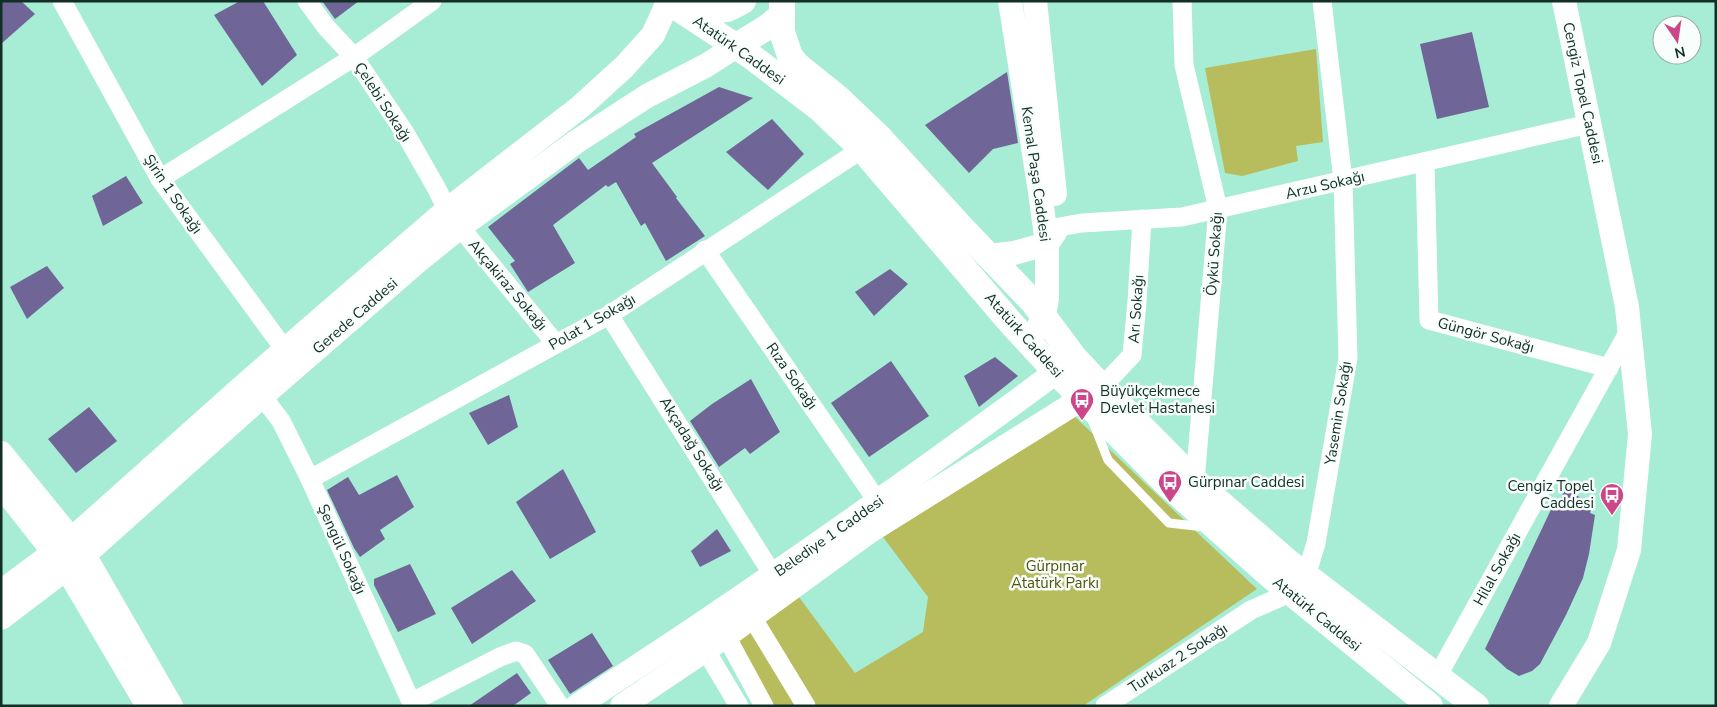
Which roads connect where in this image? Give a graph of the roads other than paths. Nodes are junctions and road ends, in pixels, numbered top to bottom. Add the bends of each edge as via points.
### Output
1 (62, 1) edge
2 (307, 1) edge
3 (432, 1) edge
4 (743, 1) edge
5 (1010, 1) edge
6 (1035, 1) edge
7 (1182, 1) edge
8 (1322, 1) edge
9 (1564, 1) edge
10 (667, 2) edge
11 (782, 8) edge
12 (690, 15) junction
13 (735, 47) junction
14 (354, 57) junction
15 (1590, 124) junction
16 (862, 149) junction
17 (1425, 162) junction
18 (160, 180) junction
19 (1343, 181) junction
20 (1218, 209) junction
21 (453, 218) junction
22 (1142, 219) junction
23 (1053, 236) junction
24 (705, 250) junction
25 (990, 256) junction
26 (609, 315) junction
27 (1044, 316) junction
28 (1629, 331) junction
29 (556, 344) junction
30 (1031, 344) junction
31 (285, 350) junction
32 (1064, 356) junction
33 (1608, 368) junction
34 (256, 388) junction
35 (1092, 392) junction
36 (1, 453) edge
37 (310, 478) junction
38 (1195, 481) junction
39 (1, 485) edge
40 (878, 502) junction
41 (70, 554) junction
42 (773, 575) junction
43 (1289, 577) junction
44 (1, 592) edge
45 (752, 617) junction
46 (1, 618) edge
47 (719, 626) junction
48 (693, 630) junction
49 (706, 650) junction
50 (1437, 677) junction
51 (412, 704) edge
52 (148, 706) edge
53 (171, 706) edge
54 (560, 706) edge
55 (577, 706) edge
56 (622, 706) edge
57 (739, 706) edge
58 (764, 706) edge
59 (806, 706) edge
60 (1105, 706) edge
61 (1430, 706) edge
62 (1476, 706) edge
63 (1561, 706) edge

1 - 18 street, Şirin 1 Sokağı
2 - 14 street, Çelebi Sokağı
3 - 14 street
4 - 12 main road via 727,9
5 - 23 street, Kemal Paşa Caddesi via 1040,192
6 - 23 street, Kemal Paşa Caddesi
7 - 20 street, Öykü Sokağı via 1184,65
8 - 19 street, Yasemin Sokağı
9 - 15 street, Cengiz Topel Caddesi
10 - 12 main road, Atatürk Caddesi
10 - 21 street, Gerede Caddesi via 653,35 624,67
11 - 13 main road via 770,26
11 - 25 main road, Atatürk Caddesi via 785,44 797,65 873,132
12 - 13 main road, Atatürk Caddesi
13 - 16 main road, Atatürk Caddesi via 820,109
13 - 21 street, Gerede Caddesi via 647,96
14 - 18 street
14 - 21 street, Çelebi Sokağı via 405,133
15 - 17 street, Arzu Sokağı
15 - 28 street, Cengiz Topel Caddesi
16 - 24 street, Polat 1 Sokağı
16 - 30 main road, Atatürk Caddesi
17 - 19 street, Arzu Sokağı
17 - 33 street, Güngör Sokağı via 1429,320
18 - 31 street, Şirin 1 Sokağı
19 - 20 street, Arzu Sokağı
19 - 43 street, Yasemin Sokağı via 1348,358 1316,543
20 - 22 street, Arzu Sokağı via 1182,217
20 - 38 street, Öykü Sokağı
21 - 29 street, Akçakiraz Sokağı
21 - 31 street, Gerede Caddesi
21 - 34 street, Gerede Caddesi via 418,261
22 - 23 street, Arzu Sokağı via 1082,222
22 - 35 street, Arı Sokağı via 1132,355
23 - 25 street via 1014,253
23 - 27 street, Kemal Paşa Caddesi
23 - 32 street, Kemal Paşa Caddesi
24 - 26 street, Polat 1 Sokağı
24 - 40 street, Rıza Sokağı
25 - 27 main road, Atatürk Caddesi
26 - 29 street, Polat 1 Sokağı
26 - 42 street, Akçadağ Sokağı
27 - 30 street, Kemal Paşa Caddesi
27 - 32 main road, Atatürk Caddesi
28 - 33 street, Hilal Sokağı
28 - 63 street, Cengiz Topel Caddesi via 1640,434 1629,550 1599,643
29 - 37 street, Polat 1 Sokağı
30 - 32 main road, Atatürk Caddesi
31 - 34 street, Gerede Caddesi
32 - 35 main road, Atatürk Caddesi
32 - 40 street, Belediye 1 Caddesi
33 - 50 street, Hilal Sokağı
34 - 37 street, Şengül Sokağı via 281,421
34 - 41 street, Gerede Caddesi
35 - 38 main road, Atatürk Caddesi
35 - 43 main road, Atatürk Caddesi via 1168,485 1216,528
35 - 45 street, Belediye 1 Caddesi via 870,531
36 - 41 street
37 - 51 street, Şengül Sokağı
38 - 43 main road, Atatürk Caddesi
39 - 41 street
40 - 42 street, Belediye 1 Caddesi
41 - 44 street, Gerede Caddesi
41 - 46 street, Gerede Caddesi
41 - 52 street
41 - 53 street
42 - 47 street, Belediye 1 Caddesi
43 - 50 main road, Atatürk Caddesi
43 - 60 street, Turkuaz 2 Sokağı via 1251,610
43 - 61 main road, Atatürk Caddesi
45 - 47 street, Belediye 1 Caddesi
45 - 59 street
47 - 48 street, Belediye 1 Caddesi
47 - 49 street, Belediye 1 Caddesi
47 - 58 street
48 - 49 street
48 - 55 street, Belediye 1 Caddesi
49 - 56 street, Belediye 1 Caddesi
49 - 57 street
50 - 62 main road, Atatürk Caddesi
51 - 54 street via 516,651 525,654

